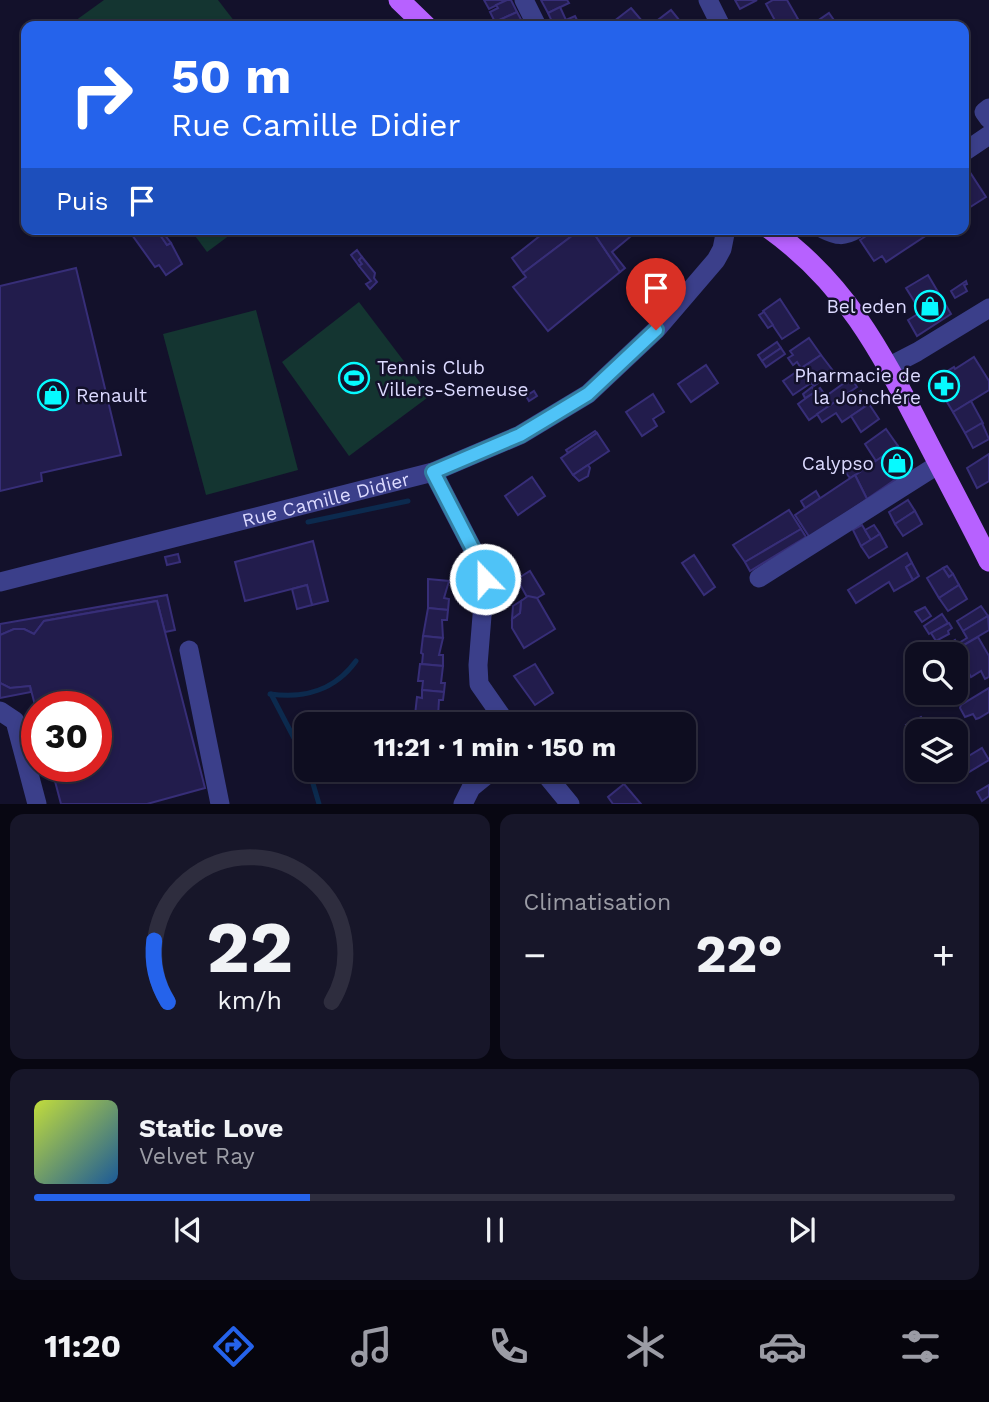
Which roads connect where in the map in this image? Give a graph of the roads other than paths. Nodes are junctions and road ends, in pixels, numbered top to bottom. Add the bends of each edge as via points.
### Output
1 (399, 0) edge
2 (523, 0) edge
3 (708, 0) edge
4 (421, 21) edge
5 (534, 21) edge
6 (718, 21) edge
7 (989, 108) edge
8 (989, 119) edge
9 (989, 135) edge
10 (969, 149) edge
11 (725, 235) edge
12 (778, 235) edge
13 (989, 308) edge
14 (888, 367) junction
15 (939, 464) junction
16 (433, 472) junction
17 (989, 561) edge
18 (759, 578) dead end
19 (0, 582) edge
20 (189, 650) dead end
21 (0, 712) edge
22 (499, 712) edge
23 (478, 782) edge
24 (552, 782) edge
25 (37, 803) edge
26 (220, 803) edge
27 (463, 803) edge
28 (570, 803) edge

1 - 4 main road
2 - 5 street
3 - 6 street
7 - 8 street via 984,111
9 - 10 street
11 - 16 street, Rue Camille Didier via 716,260 696,284 656,330 588,394 520,435
12 - 14 main road via 832,284
13 - 14 street
14 - 15 main road
15 - 17 main road
15 - 18 street
16 - 19 street, Rue Camille Didier
16 - 22 street via 485,579 479,684
20 - 26 street
21 - 25 street via 15,721
23 - 27 street
24 - 28 street

